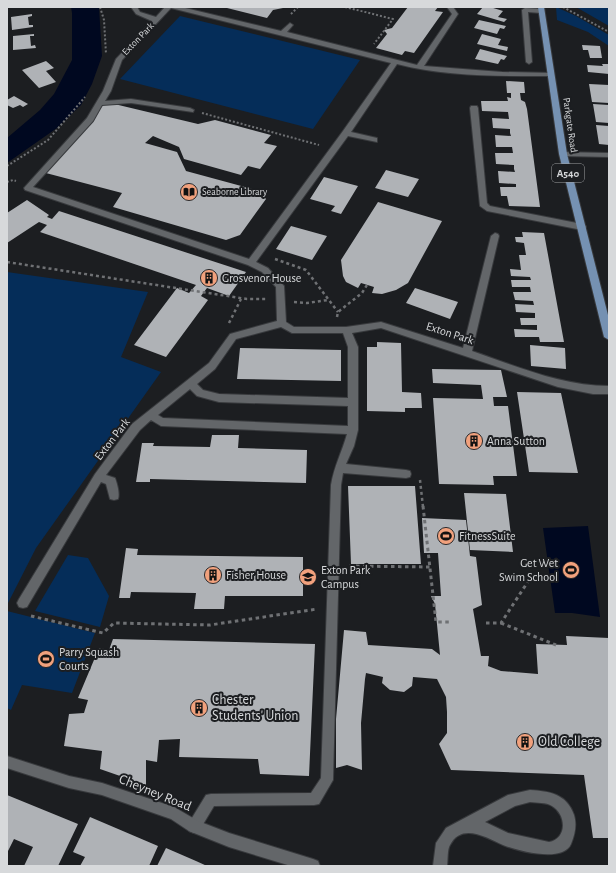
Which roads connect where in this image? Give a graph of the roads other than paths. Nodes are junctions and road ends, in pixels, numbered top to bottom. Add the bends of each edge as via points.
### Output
1 (134, 7) edge
2 (169, 7) edge
3 (173, 7) edge
4 (450, 7) edge
5 (541, 9) edge
6 (157, 20) junction
7 (290, 25) dead end
8 (282, 33) junction
9 (529, 62) dead end
10 (394, 63) junction
11 (419, 68) junction
12 (552, 74) junction
13 (101, 103) junction
14 (474, 108) dead end
15 (190, 110) road end
16 (346, 133) junction
17 (374, 140) dead end
18 (563, 154) junction
19 (609, 155) edge
20 (582, 227) junction
21 (495, 236) dead end
22 (251, 263) junction
23 (606, 311) edge
24 (282, 323) junction
25 (341, 330) junction
26 (609, 337) edge
27 (467, 352) junction
28 (191, 384) junction
29 (609, 390) edge
30 (354, 402) junction
31 (151, 415) junction
32 (353, 430) junction
33 (339, 468) junction
34 (406, 474) road end
35 (99, 477) junction
36 (114, 496) dead end
37 (23, 603) dead end
38 (7, 762) edge
39 (194, 826) junction
40 (464, 826) junction
41 (313, 866) edge
42 (440, 866) edge

1 - 6 street, Exton Park via 138,13
2 - 6 street, Exton Park
3 - 8 street
4 - 11 street via 455,14
5 - 9 street via 524,10
5 - 12 main road, Parkgate Road / A540
6 - 13 street, Exton Park via 119,59
7 - 8 street
8 - 10 street
10 - 11 street
10 - 16 street
11 - 12 street via 480,73
12 - 18 main road, Parkgate Road / A540
13 - 15 street via 131,101
13 - 22 street, Exton Park via 90,119 28,188
14 - 20 street via 483,204 487,208
16 - 17 street
16 - 22 street
18 - 19 street
18 - 20 main road, Parkgate Road / A540
20 - 23 main road, Parkgate Road / A540
21 - 27 street
22 - 24 street, Exton Park via 265,270 280,286
23 - 26 main road, Parkgate Road / A540
24 - 25 street, Exton Park via 292,330
24 - 28 street, Exton Park via 233,336 212,366
25 - 27 street, Exton Park via 381,325
25 - 30 street via 353,347
27 - 29 street, Exton Park via 558,383 593,390
28 - 30 street via 200,393 219,398
28 - 31 street, Exton Park
30 - 32 street
31 - 32 street via 161,422
31 - 35 street, Exton Park via 136,427
32 - 33 street
33 - 34 street
33 - 39 street via 336,485 327,780 314,799 211,800
35 - 36 street via 111,481
35 - 37 street, Exton Park
38 - 39 street, Cheyney Road via 69,782 102,789 174,814
39 - 41 street, Cheyney Road via 229,840
40 - 40 street via 513,800 530,796 555,800 567,814 570,825 565,842 559,847 549,849 506,839 479,827
40 - 42 street via 451,833 443,843

